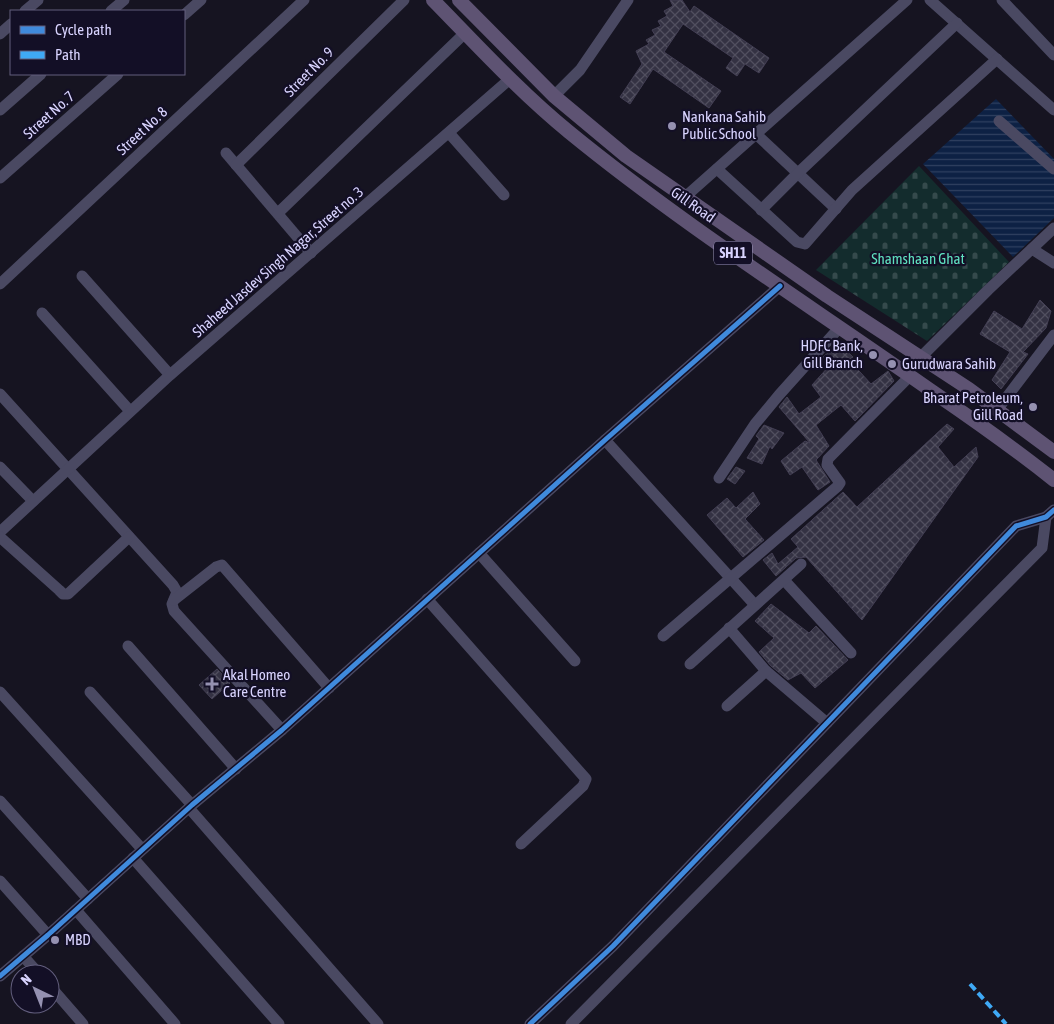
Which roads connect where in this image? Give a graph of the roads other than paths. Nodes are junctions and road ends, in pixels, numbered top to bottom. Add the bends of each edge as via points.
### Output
1 (38, 0) edge
2 (124, 0) edge
3 (201, 0) edge
4 (304, 0) edge
5 (404, 0) edge
6 (432, 0) edge
7 (459, 0) edge
8 (628, 0) edge
9 (907, 0) edge
10 (930, 0) edge
11 (1002, 0) edge
12 (27, 10) edge
13 (113, 10) edge
14 (185, 14) edge
15 (957, 23) junction
16 (10, 25) edge
17 (465, 33) junction
18 (0, 34) edge
19 (1054, 55) edge
20 (996, 59) junction
21 (40, 75) edge
22 (117, 75) edge
23 (510, 79) junction
24 (554, 96) junction
25 (0, 110) edge
26 (1054, 110) edge
27 (999, 121) dead end
28 (449, 134) junction
29 (756, 134) junction
30 (226, 153) dead end
31 (236, 165) junction
32 (717, 169) junction
33 (1054, 170) edge
34 (798, 173) junction
35 (0, 178) edge
36 (504, 195) dead end
37 (684, 197) junction
38 (836, 209) junction
39 (761, 210) junction
40 (278, 213) junction
41 (1054, 228) edge
42 (1032, 249) junction
43 (311, 253) junction
44 (1054, 263) edge
45 (82, 276) dead end
46 (0, 284) edge
47 (780, 286) junction
48 (42, 313) dead end
49 (840, 327) junction
50 (1054, 335) edge
51 (921, 357) junction
52 (170, 375) junction
53 (911, 375) junction
54 (0, 394) edge
55 (998, 410) junction
56 (130, 411) junction
57 (605, 440) junction
58 (1054, 452) edge
59 (0, 467) edge
60 (68, 469) junction
61 (719, 478) dead end
62 (1054, 480) edge
63 (33, 501) junction
64 (1050, 513) edge
65 (0, 532) edge
66 (0, 537) edge
67 (129, 537) junction
68 (479, 553) junction
69 (801, 564) dead end
70 (731, 577) junction
71 (784, 580) junction
72 (427, 599) junction
73 (174, 600) junction
74 (755, 605) junction
75 (729, 628) junction
76 (663, 636) dead end
77 (128, 646) dead end
78 (851, 654) dead end
79 (574, 661) dead end
80 (690, 664) dead end
81 (766, 671) junction
82 (329, 688) junction
83 (0, 692) edge
84 (90, 692) dead end
85 (727, 706) dead end
86 (827, 723) junction
87 (282, 730) junction
88 (236, 769) junction
89 (0, 801) edge
90 (190, 806) junction
91 (521, 844) dead end
92 (142, 850) junction
93 (133, 858) junction
94 (0, 880) edge
95 (88, 899) junction
96 (76, 910) junction
97 (48, 935) junction
98 (20, 959) junction
99 (26, 964) edge
100 (0, 976) edge
101 (60, 998) edge
102 (83, 1024) edge
103 (175, 1024) edge
104 (279, 1024) edge
105 (378, 1024) edge
106 (530, 1024) edge
107 (571, 1024) edge

1 - 12 street
2 - 13 street
3 - 14 street
4 - 46 street, Street No. 8
5 - 31 street, Street No. 9
6 - 17 main road, Gill Road / SH11
7 - 24 main road, Gill Road / SH11
8 - 24 street via 580,70
9 - 29 street
10 - 15 street
11 - 19 street
15 - 20 street
15 - 34 street
16 - 18 street
17 - 23 main road, Gill Road / SH11
17 - 40 street
20 - 26 street
20 - 38 street via 862,181
21 - 25 street
22 - 35 street, Street No. 7
23 - 28 street, Shaheed Jasdev Singh Nagar, Street no. 3
23 - 47 main road, Gill Road / SH11 via 569,132 646,192
24 - 37 main road, Gill Road / SH11 via 626,156
27 - 33 street
28 - 36 street
28 - 43 street, Shaheed Jasdev Singh Nagar, Street no. 3
29 - 32 street
29 - 34 street
30 - 31 street
31 - 40 street
32 - 37 street
32 - 39 street
34 - 38 street
34 - 39 street
37 - 51 main road, Gill Road / SH11
38 - 39 street via 805,244 797,242
40 - 43 street
41 - 42 street
42 - 44 street
42 - 51 street
43 - 52 street, Shaheed Jasdev Singh Nagar, Street no. 3
45 - 52 street
47 - 49 main road, Gill Road / SH11
47 - 57 street
48 - 56 street
49 - 53 main road, Gill Road / SH11
49 - 61 street via 761,417
50 - 55 street
51 - 55 main road, Gill Road / SH11
52 - 56 street, Shaheed Jasdev Singh Nagar, Street no. 3
53 - 62 main road, Gill Road / SH11
53 - 70 street via 828,459 827,465 839,479 838,486
54 - 60 street
55 - 58 main road, Gill Road / SH11
56 - 60 street, Shaheed Jasdev Singh Nagar, Street no. 3
57 - 68 street
57 - 70 street
59 - 63 street
60 - 63 street, Shaheed Jasdev Singh Nagar, Street no. 3
60 - 67 street
63 - 65 street, Shaheed Jasdev Singh Nagar, Street no. 3
64 - 86 street via 1016,526
64 - 107 street via 1042,548
66 - 67 street via 63,594 68,594
67 - 73 street via 175,588
68 - 72 street
68 - 79 street
69 - 71 street
70 - 74 street
70 - 76 street
71 - 74 street
71 - 78 street
72 - 82 street
72 - 91 street via 586,779 583,786
73 - 82 street via 222,565
73 - 87 street via 174,610
74 - 75 street
75 - 80 street
75 - 81 street
77 - 88 street
81 - 85 street
81 - 86 street
82 - 87 street
83 - 92 street
84 - 90 street
86 - 106 street via 612,946
87 - 88 street
88 - 90 street
89 - 95 street
90 - 92 street
90 - 105 street
92 - 93 street
93 - 95 street
93 - 104 street
94 - 97 street
95 - 96 street
96 - 97 street
96 - 103 street
97 - 98 street
98 - 99 street
98 - 100 street
101 - 102 street

